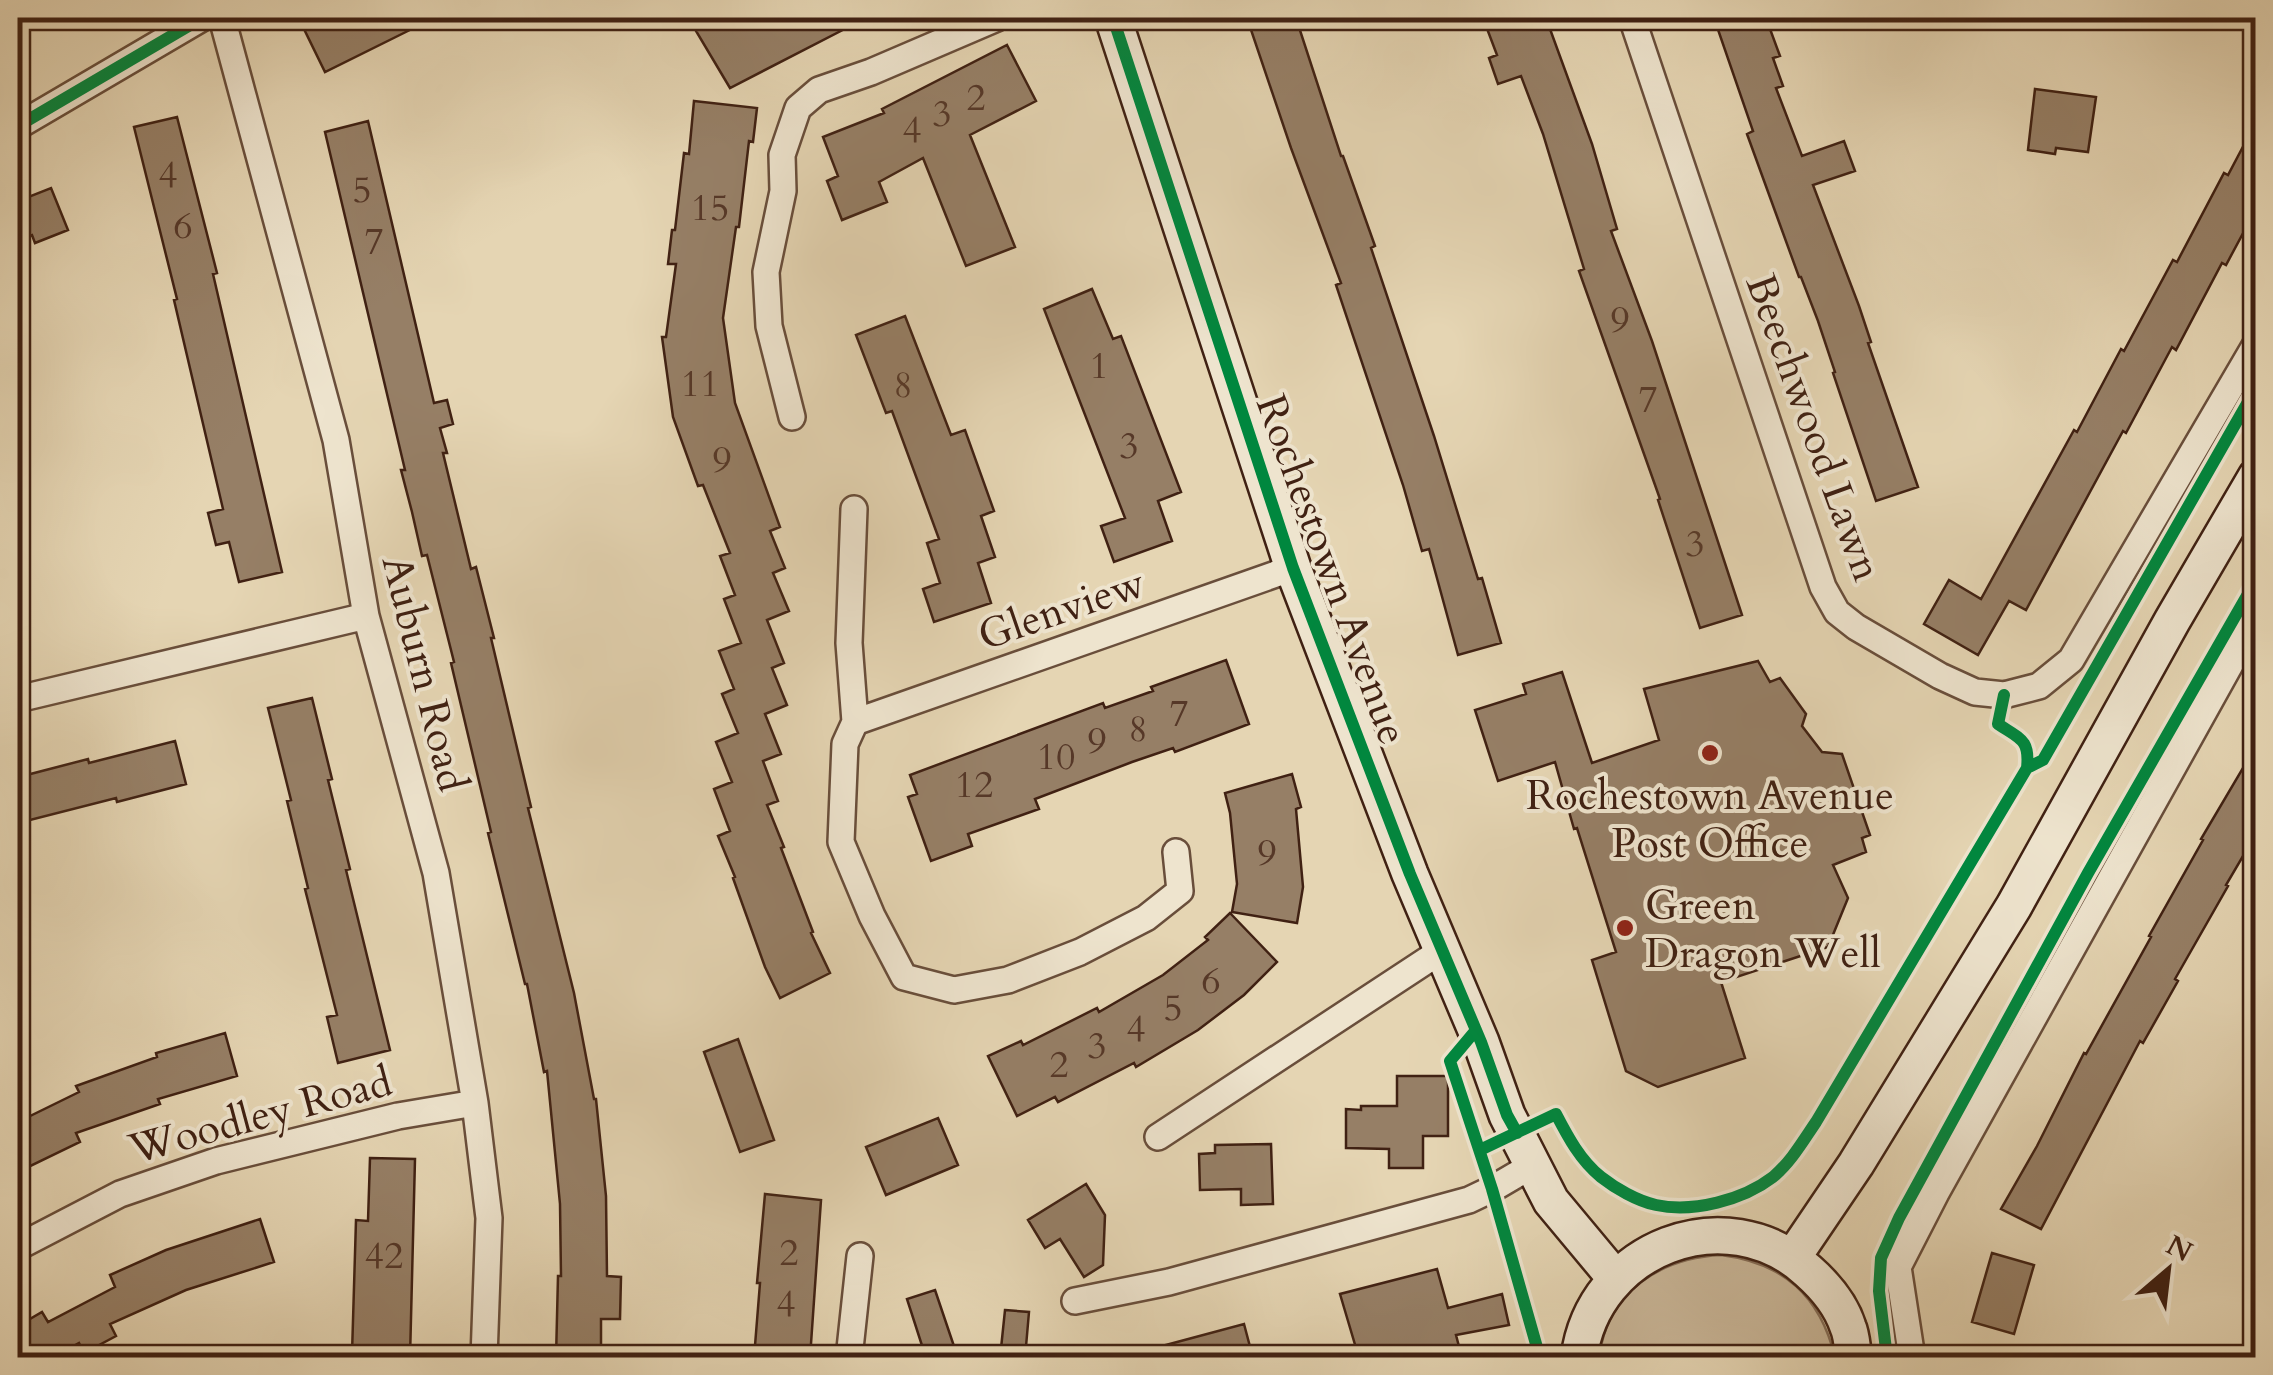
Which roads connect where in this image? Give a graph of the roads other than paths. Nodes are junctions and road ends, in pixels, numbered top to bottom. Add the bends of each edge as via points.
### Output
1 (202, 18) edge
2 (222, 18) edge
3 (997, 18) edge
4 (1113, 18) edge
5 (1632, 18) edge
6 (18, 126) edge
7 (2256, 344) edge
8 (792, 417) dead end
9 (2256, 477) edge
10 (854, 509) dead end
11 (1293, 568) junction
12 (366, 616) junction
13 (2256, 618) edge
14 (18, 699) edge
15 (855, 722) junction
16 (1176, 852) dead end
17 (1441, 951) junction
18 (475, 1103) junction
19 (1158, 1137) dead end
20 (1533, 1165) junction
21 (18, 1247) edge
22 (860, 1256) dead end
23 (1793, 1257) junction
24 (1616, 1279) junction
25 (1075, 1301) dead end
26 (484, 1358) edge
27 (849, 1358) edge
28 (1579, 1358) edge
29 (1854, 1358) edge
30 (1912, 1358) edge

1 - 6 street
2 - 12 street, Auburn Road via 336,440
3 - 8 street via 819,90 798,108 782,156 783,190 766,272 769,326
4 - 11 main road, Rochestown Avenue
5 - 7 street, Beechwood Lawn via 1824,587 1856,628 1940,676 1975,692 2004,695 2039,686 2071,660
9 - 23 main road via 2014,906
10 - 15 street via 849,643
11 - 15 street, Glenview
11 - 17 main road, Rochestown Avenue
12 - 14 street
12 - 18 street, Auburn Road via 436,874
13 - 30 street via 1898,1267
15 - 16 street via 845,744 841,842 904,977 954,990 1008,980 1080,952 1146,918 1180,891
17 - 19 street
17 - 20 main road, Rochestown Avenue
18 - 21 street, Woodley Road via 216,1161 120,1194
18 - 26 street, Auburn Road via 489,1218
20 - 24 main road, Rochestown Avenue via 1551,1201
20 - 25 street via 1469,1200
22 - 27 street
23 - 24 main road via 1751,1239 1706,1235 1665,1245
23 - 29 main road via 1826,1287 1848,1327
24 - 28 main road via 1582,1336

